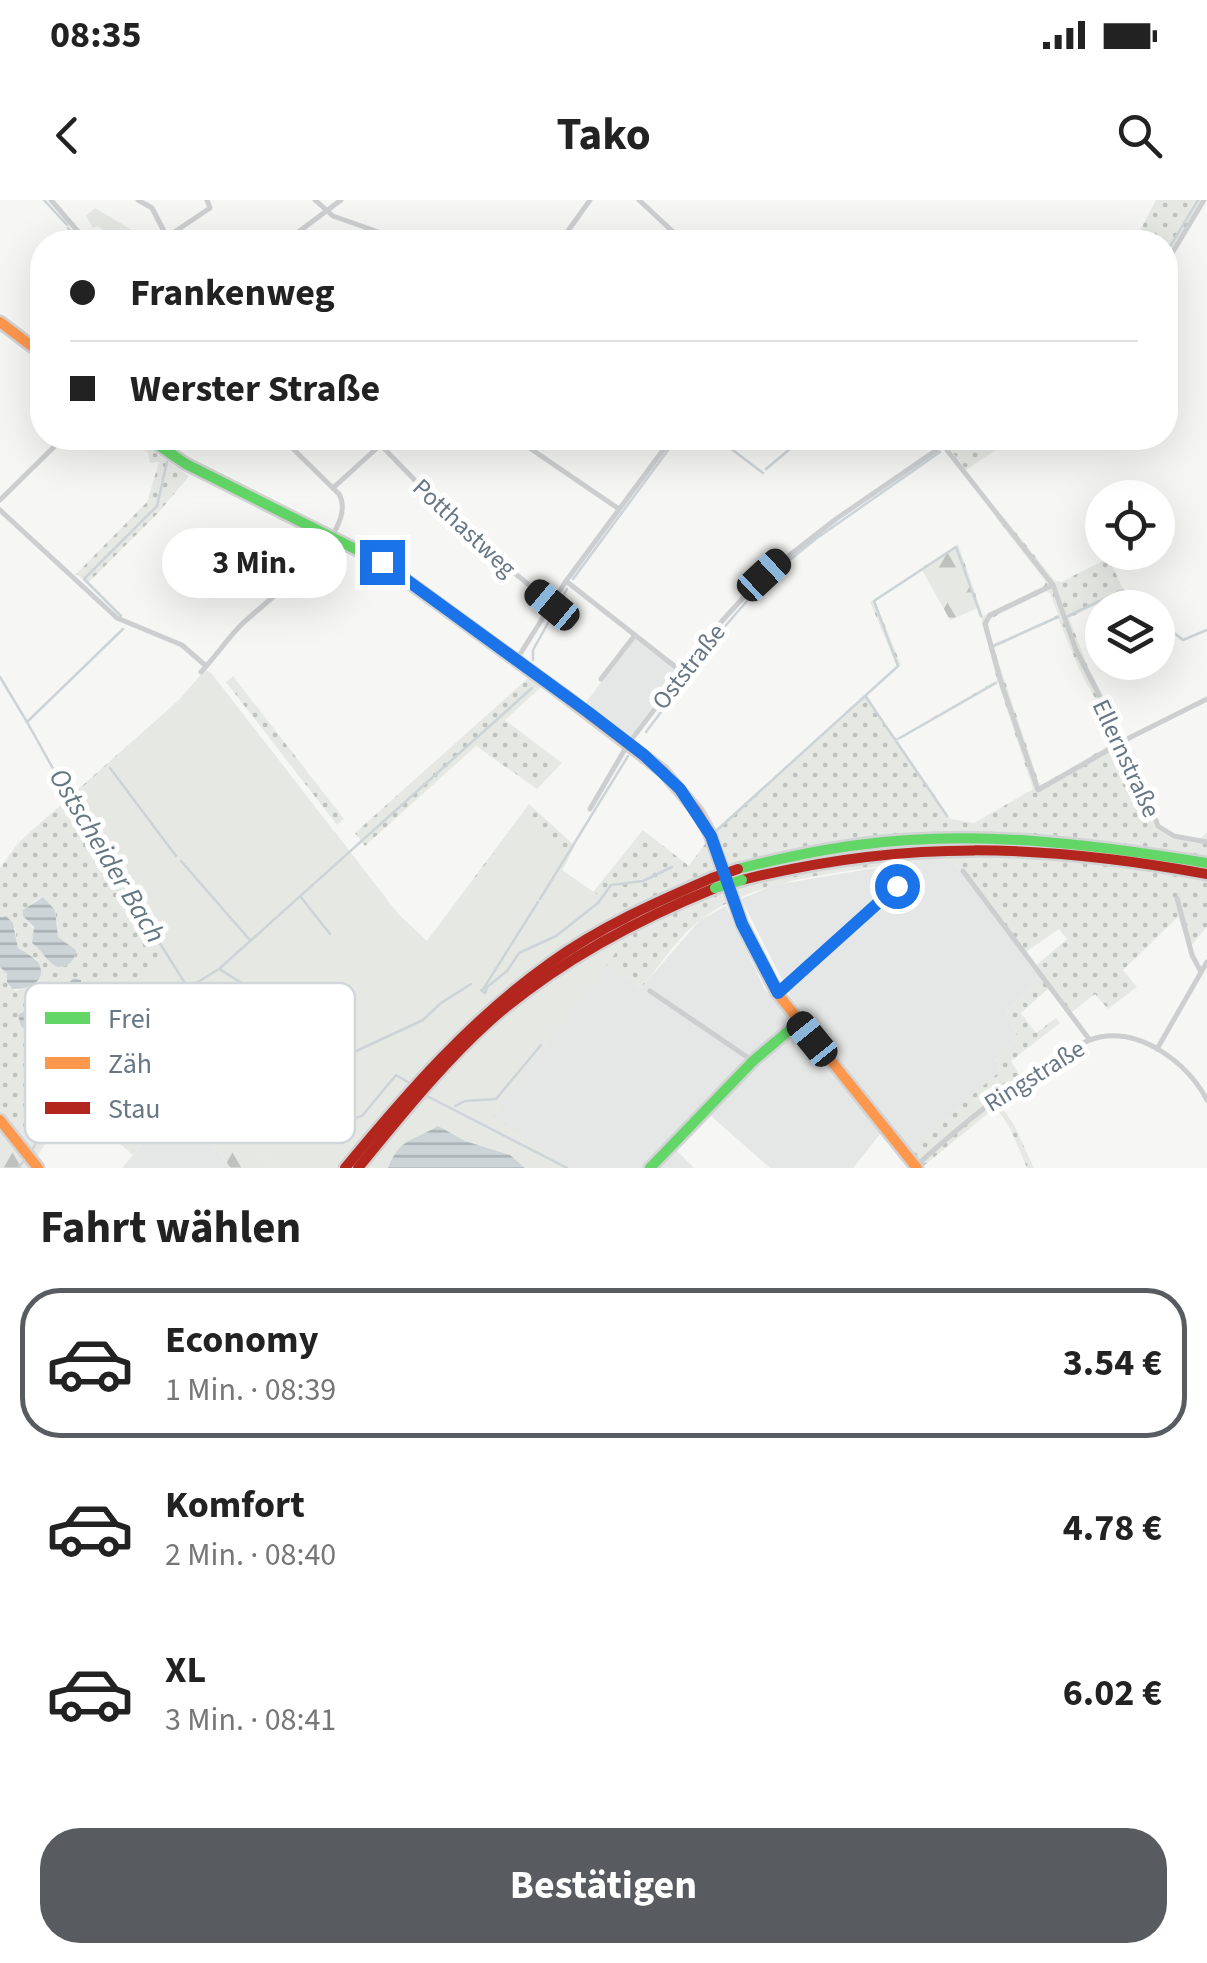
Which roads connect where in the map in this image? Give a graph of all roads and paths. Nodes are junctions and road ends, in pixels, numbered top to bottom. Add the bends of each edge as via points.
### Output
1 (51, 200) edge
2 (138, 200) edge
3 (207, 200) edge
4 (315, 200) edge
5 (341, 200) edge
6 (590, 200) edge
7 (639, 200) edge
8 (1204, 200) edge
9 (326, 212) junction
10 (77, 230) edge
11 (162, 230) edge
12 (180, 230) edge
13 (301, 230) edge
14 (375, 230) edge
15 (569, 230) edge
16 (671, 230) edge
17 (1178, 243) edge
18 (0, 322) edge
19 (30, 345) edge
20 (51, 450) edge
21 (166, 450) edge
22 (294, 450) edge
23 (375, 450) edge
24 (385, 450) edge
25 (533, 450) edge
26 (663, 450) edge
27 (936, 450) edge
28 (947, 450) edge
29 (333, 488) junction
30 (0, 500) edge
31 (618, 509) junction
32 (0, 510) edge
33 (333, 536) junction
34 (566, 582) junction
35 (1053, 585) junction
36 (552, 605) junction
37 (634, 636) junction
38 (518, 659) junction
39 (683, 672) junction
40 (601, 679) dead end
41 (1207, 699) edge
42 (1124, 741) junction
43 (628, 744) junction
44 (590, 809) dead end
45 (1207, 831) edge
46 (1198, 840) junction
47 (1207, 842) edge
48 (1207, 863) edge
49 (963, 872) dead end
50 (740, 874) junction
51 (911, 874) dead end
52 (1207, 874) edge
53 (1177, 898) dead end
54 (1207, 962) edge
55 (1201, 972) junction
56 (650, 991) dead end
57 (778, 993) junction
58 (798, 1022) junction
59 (1090, 1039) junction
60 (1157, 1049) junction
61 (752, 1061) junction
62 (1204, 1085) edge
63 (412, 1095) junction
64 (1207, 1100) edge
65 (0, 1120) edge
66 (36, 1166) edge
67 (917, 1167) edge
68 (345, 1168) edge
69 (358, 1168) edge
70 (650, 1168) edge

1 - 10 street
2 - 11 street via 152,208
3 - 12 street via 210,208
4 - 9 street
5 - 9 street
6 - 15 street
7 - 16 street
8 - 17 street
9 - 13 street
9 - 14 street
18 - 19 main road
20 - 30 street
21 - 33 main road
22 - 29 street
23 - 29 street
24 - 36 street, Potthastweg via 462,529
25 - 31 street
26 - 31 street
27 - 39 street, Oststraße via 779,561
28 - 35 street, Ellernstraße
29 - 33 street via 344,510
31 - 34 street
32 - 33 street via 117,618 182,644 204,669
33 - 38 main road via 401,575
34 - 36 street
34 - 37 street
35 - 42 street, Ellernstraße via 1084,669
35 - 42 street via 990,615 985,624 1038,790
36 - 38 street
37 - 39 street
37 - 40 street
38 - 43 main road
39 - 43 street, Oststraße
41 - 42 street
42 - 46 street, Ellernstraße via 1158,826
43 - 44 street, Oststraße
43 - 57 main road via 663,771 704,823 742,924
45 - 46 street
46 - 47 street, Ellernstraße
48 - 50 main road via 1112,846 974,836 812,850
49 - 59 street
50 - 52 main road via 846,856 984,847
50 - 63 main road, bridge via 634,912 548,962 492,1006
51 - 57 street
53 - 55 street
54 - 55 street
55 - 60 street
56 - 61 street
57 - 58 main road
58 - 61 main road
58 - 67 main road
59 - 60 street, Ringstraße via 1120,1036
59 - 67 street, Ringstraße via 982,1107
60 - 62 street, Ringstraße
61 - 70 main road
62 - 64 street, Ringstraße
63 - 68 main road
63 - 69 main road
65 - 66 main road

